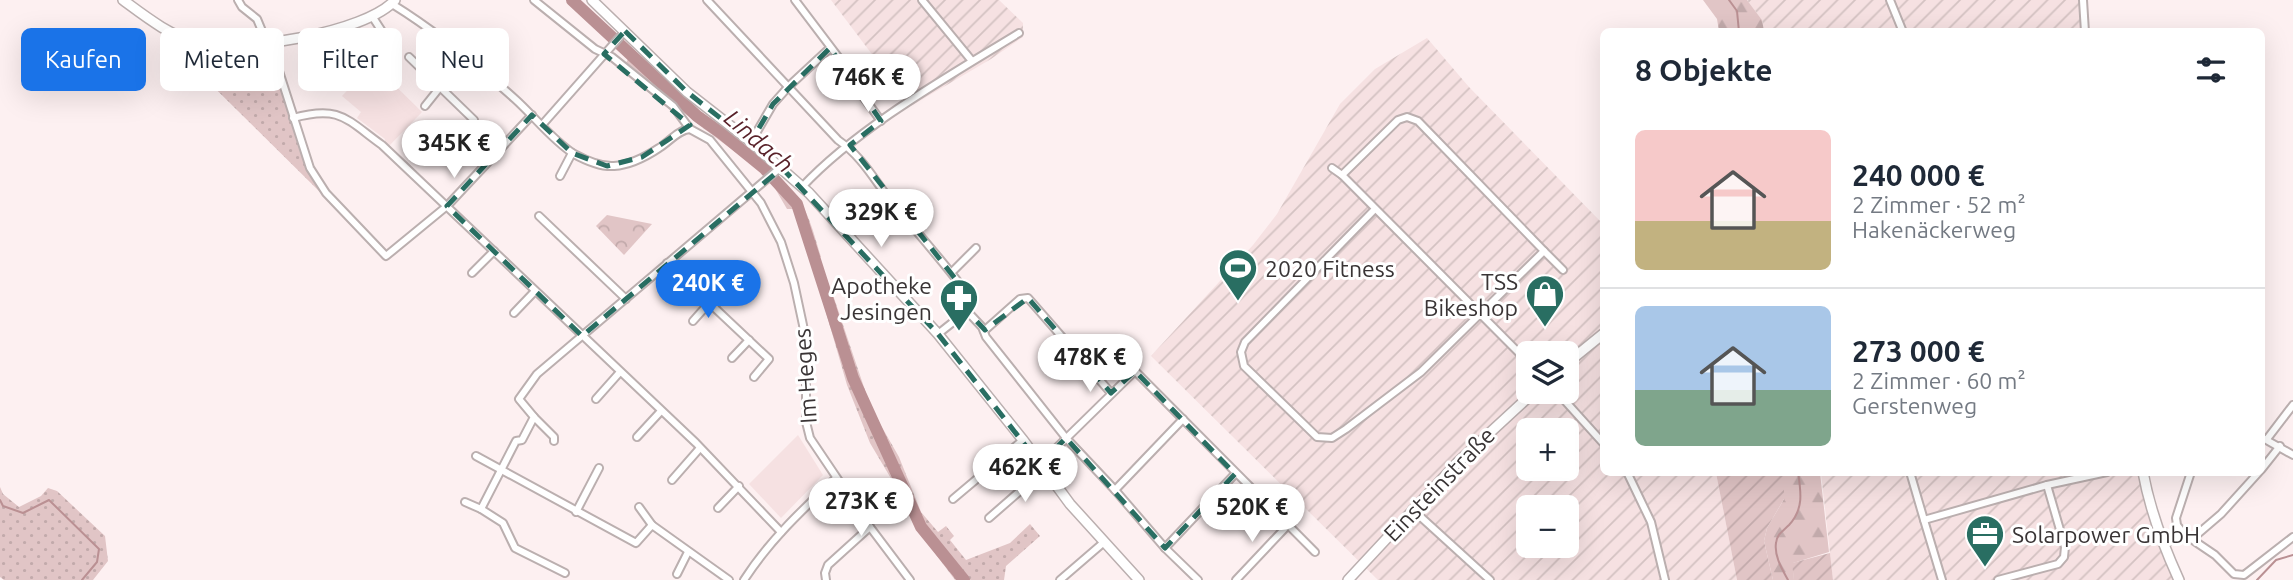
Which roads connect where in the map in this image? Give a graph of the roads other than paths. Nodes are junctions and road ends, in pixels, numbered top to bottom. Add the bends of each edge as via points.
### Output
1 (123, 0) edge
2 (238, 0) edge
3 (534, 0) edge
4 (592, 0) edge
5 (707, 0) edge
6 (795, 0) edge
7 (922, 0) edge
8 (1890, 0) edge
9 (2083, 0) edge
10 (393, 2) edge
11 (372, 16) junction
12 (163, 28) edge
13 (261, 28) edge
14 (380, 28) edge
15 (429, 28) edge
16 (1901, 28) edge
17 (2085, 28) edge
18 (1019, 33) dead end
19 (622, 34) junction
20 (284, 40) edge
21 (830, 48) junction
22 (604, 54) junction
23 (409, 57) dead end
24 (972, 61) junction
25 (416, 64) edge
26 (789, 86) junction
27 (284, 91) edge
28 (438, 91) edge
29 (443, 91) edge
30 (505, 91) edge
31 (425, 106) dead end
32 (532, 115) junction
33 (293, 118) junction
34 (474, 120) dead end
35 (881, 121) junction
36 (542, 125) junction
37 (691, 129) junction
38 (751, 142) junction
39 (847, 146) junction
40 (572, 153) junction
41 (1332, 168) dead end
42 (778, 170) junction
43 (1342, 175) junction
44 (560, 176) dead end
45 (802, 187) junction
46 (756, 189) junction
47 (893, 204) junction
48 (447, 206) junction
49 (1375, 209) junction
50 (539, 216) dead end
51 (848, 235) junction
52 (976, 248) dead end
53 (494, 251) junction
54 (1544, 251) junction
55 (667, 264) junction
56 (1563, 270) dead end
57 (952, 272) junction
58 (472, 273) dead end
59 (730, 289) dead end
60 (535, 291) junction
61 (626, 299) junction
62 (711, 305) junction
63 (967, 311) junction
64 (514, 313) dead end
65 (1480, 315) junction
66 (693, 321) dead end
67 (984, 331) junction
68 (938, 334) junction
69 (1600, 336) edge
70 (582, 337) junction
71 (749, 340) junction
72 (1516, 350) edge
73 (1579, 353) edge
74 (732, 358) dead end
75 (620, 372) junction
76 (754, 377) dead end
77 (1111, 393) junction
78 (596, 399) dead end
79 (1520, 404) edge
80 (1568, 404) edge
81 (2293, 405) edge
82 (662, 411) junction
83 (534, 416) junction
84 (1183, 419) junction
85 (637, 437) dead end
86 (2265, 437) edge
87 (1066, 438) junction
88 (2265, 438) edge
89 (555, 440) dead end
90 (1023, 440) junction
91 (1600, 440) edge
92 (2280, 446) junction
93 (700, 447) junction
94 (2293, 455) edge
95 (476, 456) dead end
96 (2265, 465) edge
97 (1042, 467) junction
98 (599, 468) dead end
99 (501, 470) junction
100 (1235, 474) junction
101 (1629, 476) edge
102 (1911, 476) edge
103 (2089, 476) edge
104 (2144, 476) edge
105 (2190, 476) edge
106 (2255, 476) edge
107 (836, 478) junction
108 (672, 480) dead end
109 (2048, 485) junction
110 (739, 486) junction
111 (1115, 490) junction
112 (953, 499) dead end
113 (465, 502) dead end
114 (639, 508) dead end
115 (718, 508) dead end
116 (481, 509) junction
117 (1412, 509) junction
118 (576, 512) junction
119 (989, 518) dead end
120 (1924, 520) junction
121 (652, 525) junction
122 (1287, 526) junction
123 (870, 527) junction
124 (781, 532) junction
125 (2184, 534) junction
126 (2293, 537) edge
127 (2193, 538) junction
128 (1103, 543) junction
129 (2163, 544) junction
130 (1165, 548) junction
131 (688, 552) junction
132 (1315, 552) dead end
133 (565, 573) dead end
134 (677, 574) dead end
135 (729, 580) edge
136 (744, 580) edge
137 (826, 580) edge
138 (911, 580) edge
139 (1060, 580) edge
140 (1139, 580) edge
141 (1198, 580) edge
142 (1237, 580) edge
143 (1348, 580) edge
144 (1490, 580) edge
145 (1665, 580) edge
146 (1942, 580) edge
147 (1998, 580) edge
148 (2179, 580) edge

1 - 12 main road
2 - 13 street via 254,14
3 - 22 street, Im Heges
4 - 19 main road
5 - 26 street
6 - 21 street
7 - 24 street
8 - 16 street
9 - 17 street
10 - 11 main road
10 - 15 street
11 - 14 street
11 - 20 main road via 338,29
18 - 24 street
19 - 22 street
19 - 38 main road
21 - 26 street
21 - 35 street
22 - 36 street
22 - 37 street, Im Heges via 673,106
23 - 25 street
24 - 35 street
26 - 38 street
26 - 39 street
27 - 33 street
28 - 31 street
29 - 34 street
30 - 32 street
32 - 36 street
32 - 48 street
33 - 48 street via 329,111 345,118 382,145
33 - 48 street via 310,168 326,193 386,256
35 - 39 street
36 - 40 street
37 - 40 street via 642,157 615,166 596,164
37 - 46 street, Im Heges via 710,141
38 - 42 main road
39 - 45 street
39 - 47 street
40 - 44 street
41 - 43 street
42 - 45 main road
42 - 46 street
43 - 49 street
43 - 54 street via 1398,120 1418,121
45 - 51 main road
46 - 55 street
46 - 107 street, Im Heges via 794,283 806,345 810,438
47 - 51 street
47 - 57 street
48 - 53 street
49 - 65 street
49 - 65 street via 1245,342 1241,352 1244,366 1317,436 1332,438 1421,372
50 - 61 street
51 - 68 main road
52 - 57 street
53 - 58 street
53 - 60 street
54 - 56 street
54 - 65 street
55 - 61 street
55 - 62 street
57 - 63 street via 972,300
59 - 62 street
60 - 64 street
60 - 70 street
61 - 70 street
62 - 66 street
62 - 71 street
63 - 67 street
63 - 68 street
65 - 72 street
67 - 77 street via 1020,299 1028,298
67 - 87 street
68 - 90 main road
69 - 73 main road
70 - 75 street
70 - 83 street via 537,374 519,399
71 - 74 street
71 - 76 street via 769,359
75 - 78 street
75 - 82 street
77 - 84 street via 1135,371
77 - 87 street
79 - 117 main road, Einsteinstraße
80 - 91 street
81 - 86 street
82 - 85 street
82 - 93 street
83 - 89 street
83 - 99 street
84 - 100 street
84 - 111 street
87 - 97 street
87 - 111 street
88 - 92 street
90 - 97 main road
90 - 112 street
92 - 94 street
92 - 96 street
93 - 108 street
93 - 110 street
95 - 99 street
97 - 119 street
97 - 128 main road
98 - 118 street
99 - 116 street
99 - 118 street
100 - 122 street
100 - 130 street
101 - 145 street via 1651,522
102 - 120 street
103 - 109 street
104 - 129 main road
105 - 125 street via 2176,518
106 - 127 street
107 - 123 street, Im Heges
107 - 124 street
109 - 120 street
109 - 147 street via 2064,557 2058,564
110 - 115 street
110 - 124 street
111 - 130 street
113 - 116 street
114 - 121 street
116 - 133 street via 503,523 515,548
117 - 143 main road, Einsteinstraße
117 - 144 street
118 - 121 street via 636,543
120 - 146 street
121 - 131 street
122 - 132 street
122 - 142 street
123 - 137 street via 828,565
123 - 138 street, Im Heges
124 - 136 street
125 - 127 street
125 - 129 street
126 - 127 street via 2239,576
128 - 139 street
128 - 140 main road
129 - 148 main road
130 - 141 street
131 - 134 street
131 - 135 street

